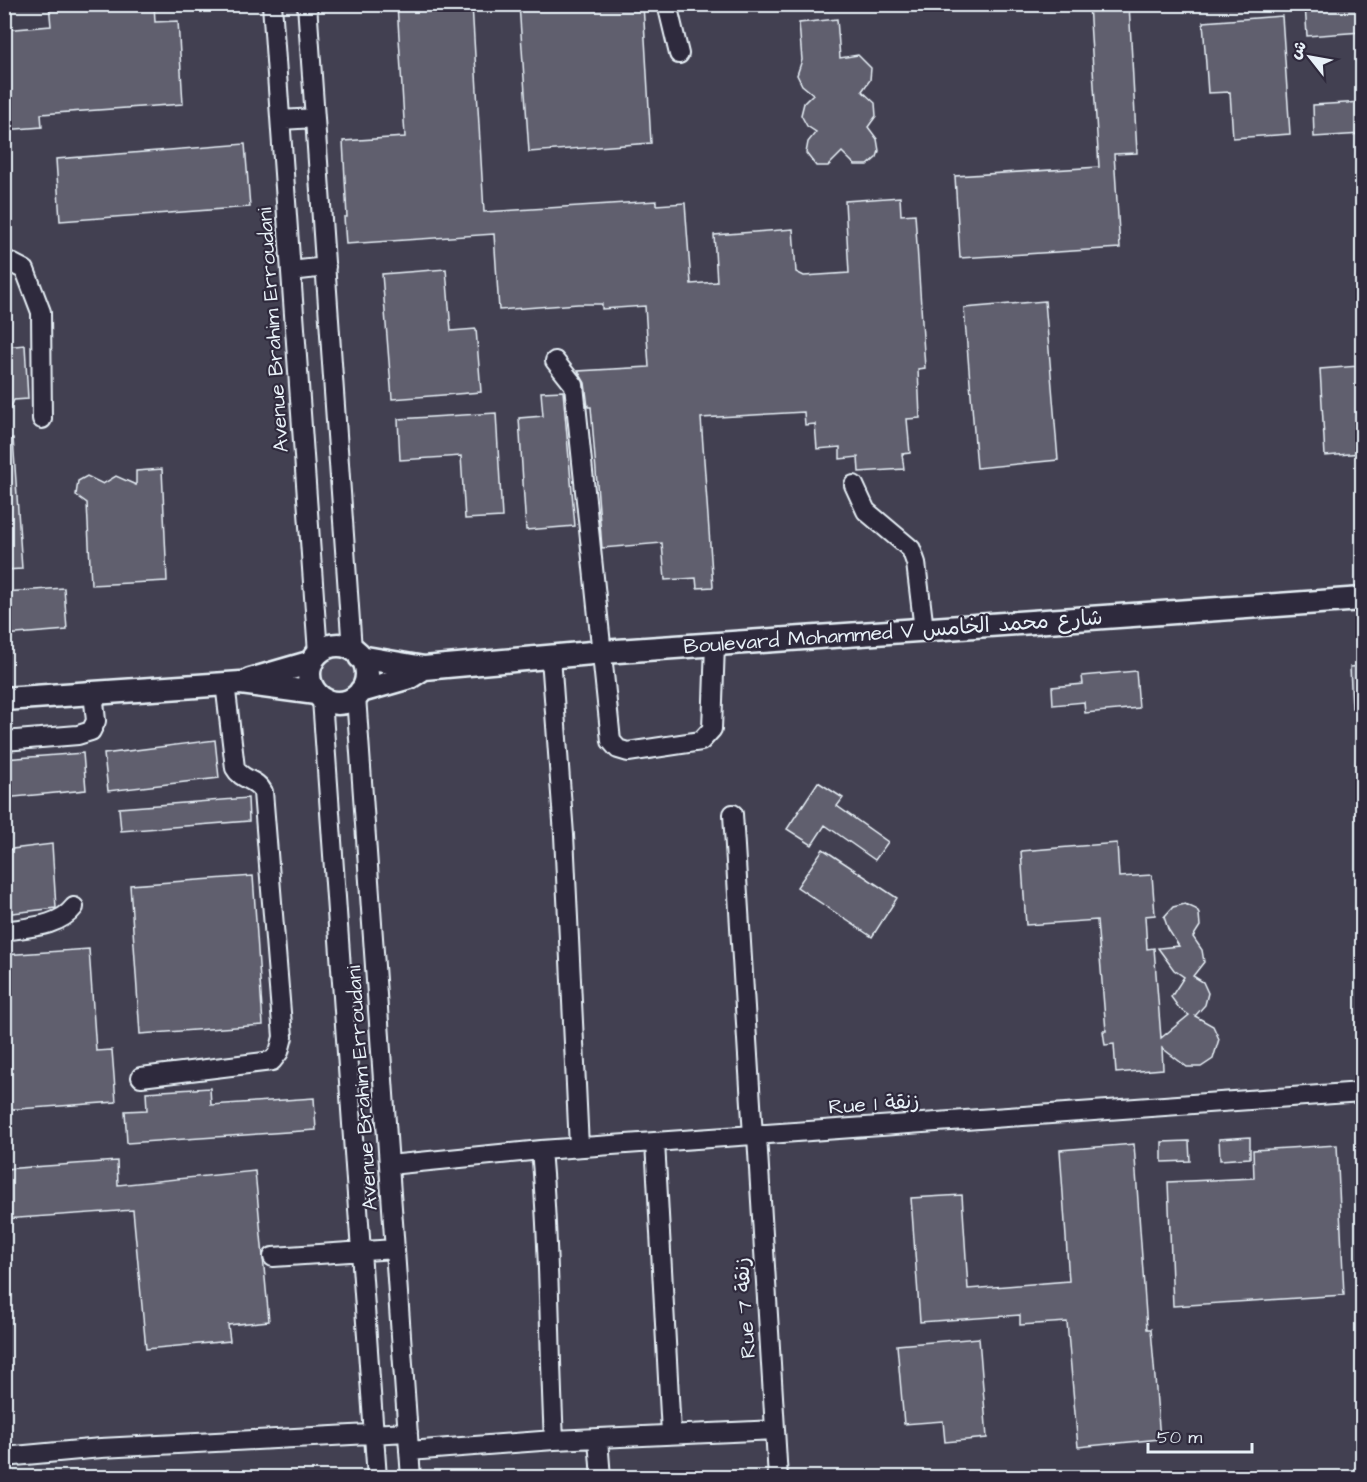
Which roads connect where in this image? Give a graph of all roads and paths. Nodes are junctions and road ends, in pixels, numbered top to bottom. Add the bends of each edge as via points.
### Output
1 (272, 4) edge
2 (307, 4) edge
3 (667, 4) edge
4 (679, 54) dead end
5 (315, 118) junction
6 (281, 120) junction
7 (4, 259) edge
8 (326, 267) junction
9 (291, 271) junction
10 (555, 361) dead end
11 (42, 419) dead end
12 (854, 485) dead end
13 (1362, 599) edge
14 (924, 630) junction
15 (715, 644) junction
16 (603, 652) junction
17 (356, 653) junction
18 (551, 657) junction
19 (315, 658) junction
20 (423, 668) junction
21 (233, 683) junction
22 (93, 692) junction
23 (358, 694) junction
24 (319, 696) junction
25 (4, 699) edge
26 (4, 741) edge
27 (733, 814) dead end
28 (74, 907) dead end
29 (4, 931) edge
30 (141, 1077) dead end
31 (1362, 1092) edge
32 (755, 1136) junction
33 (655, 1142) junction
34 (579, 1147) junction
35 (541, 1150) junction
36 (389, 1165) junction
37 (395, 1250) junction
38 (361, 1252) junction
39 (273, 1257) dead end
40 (775, 1430) junction
41 (408, 1432) junction
42 (670, 1433) junction
43 (374, 1434) junction
44 (598, 1439) junction
45 (554, 1440) junction
46 (409, 1452) junction
47 (4, 1457) edge
48 (377, 1478) edge
49 (411, 1478) edge
50 (600, 1478) edge
51 (778, 1478) edge

1 - 6 street, Avenue Brahim Erroudani
2 - 5 street
3 - 4 street
5 - 6 street
5 - 8 street
6 - 9 street, Avenue Brahim Erroudani
7 - 11 street via 25,270 41,312
8 - 9 street
8 - 17 street
9 - 19 street, Avenue Brahim Erroudani
10 - 16 street via 574,386
12 - 14 street via 866,511 911,549
13 - 14 main road, Boulevard Mohammed V شارع محمد الخامس
14 - 15 main road, Boulevard Mohammed V شارع محمد الخامس
15 - 16 main road, Boulevard Mohammed V شارع محمد الخامس
15 - 16 street via 712,729 708,736 701,741 628,752 611,741
16 - 18 main road, Boulevard Mohammed V شارع محمد الخامس
17 - 19 main road via 334,646
17 - 20 main road, Boulevard Mohammed V شارع محمد الخامس
17 - 23 main road via 366,674
18 - 20 main road, Boulevard Mohammed V شارع محمد الخامس
18 - 34 street
19 - 21 main road
19 - 24 main road via 309,678
20 - 23 main road, Boulevard Mohammed V شارع محمد الخامس via 410,677
21 - 22 main road
21 - 24 main road
21 - 30 street via 235,768 242,777 260,785 263,792 283,1037 272,1061
22 - 25 main road
22 - 26 street via 96,721 91,731
23 - 24 main road via 339,703
23 - 36 street, Avenue Brahim Erroudani
24 - 38 street, Avenue Brahim Erroudani
27 - 32 street, Rue 7 زنقة
28 - 29 street via 58,920
31 - 32 street, Rue 1 زنقة
32 - 33 street, Rue 1 زنقة
32 - 40 street, Rue 7 زنقة
33 - 34 street, Rue 1 زنقة
33 - 42 street
34 - 35 street, Rue 1 زنقة
35 - 36 street, Rue 1 زنقة
35 - 45 street via 548,1231
36 - 37 street, Avenue Brahim Erroudani
37 - 38 street
37 - 41 street, Avenue Brahim Erroudani
38 - 39 street
38 - 43 street, Avenue Brahim Erroudani
40 - 42 street
40 - 51 street, Rue 7 زنقة
41 - 43 street
41 - 46 street, Avenue Brahim Erroudani
42 - 44 street
43 - 47 street
43 - 48 street, Avenue Brahim Erroudani
44 - 45 street
44 - 50 street
45 - 46 street
46 - 49 street, Avenue Brahim Erroudani

